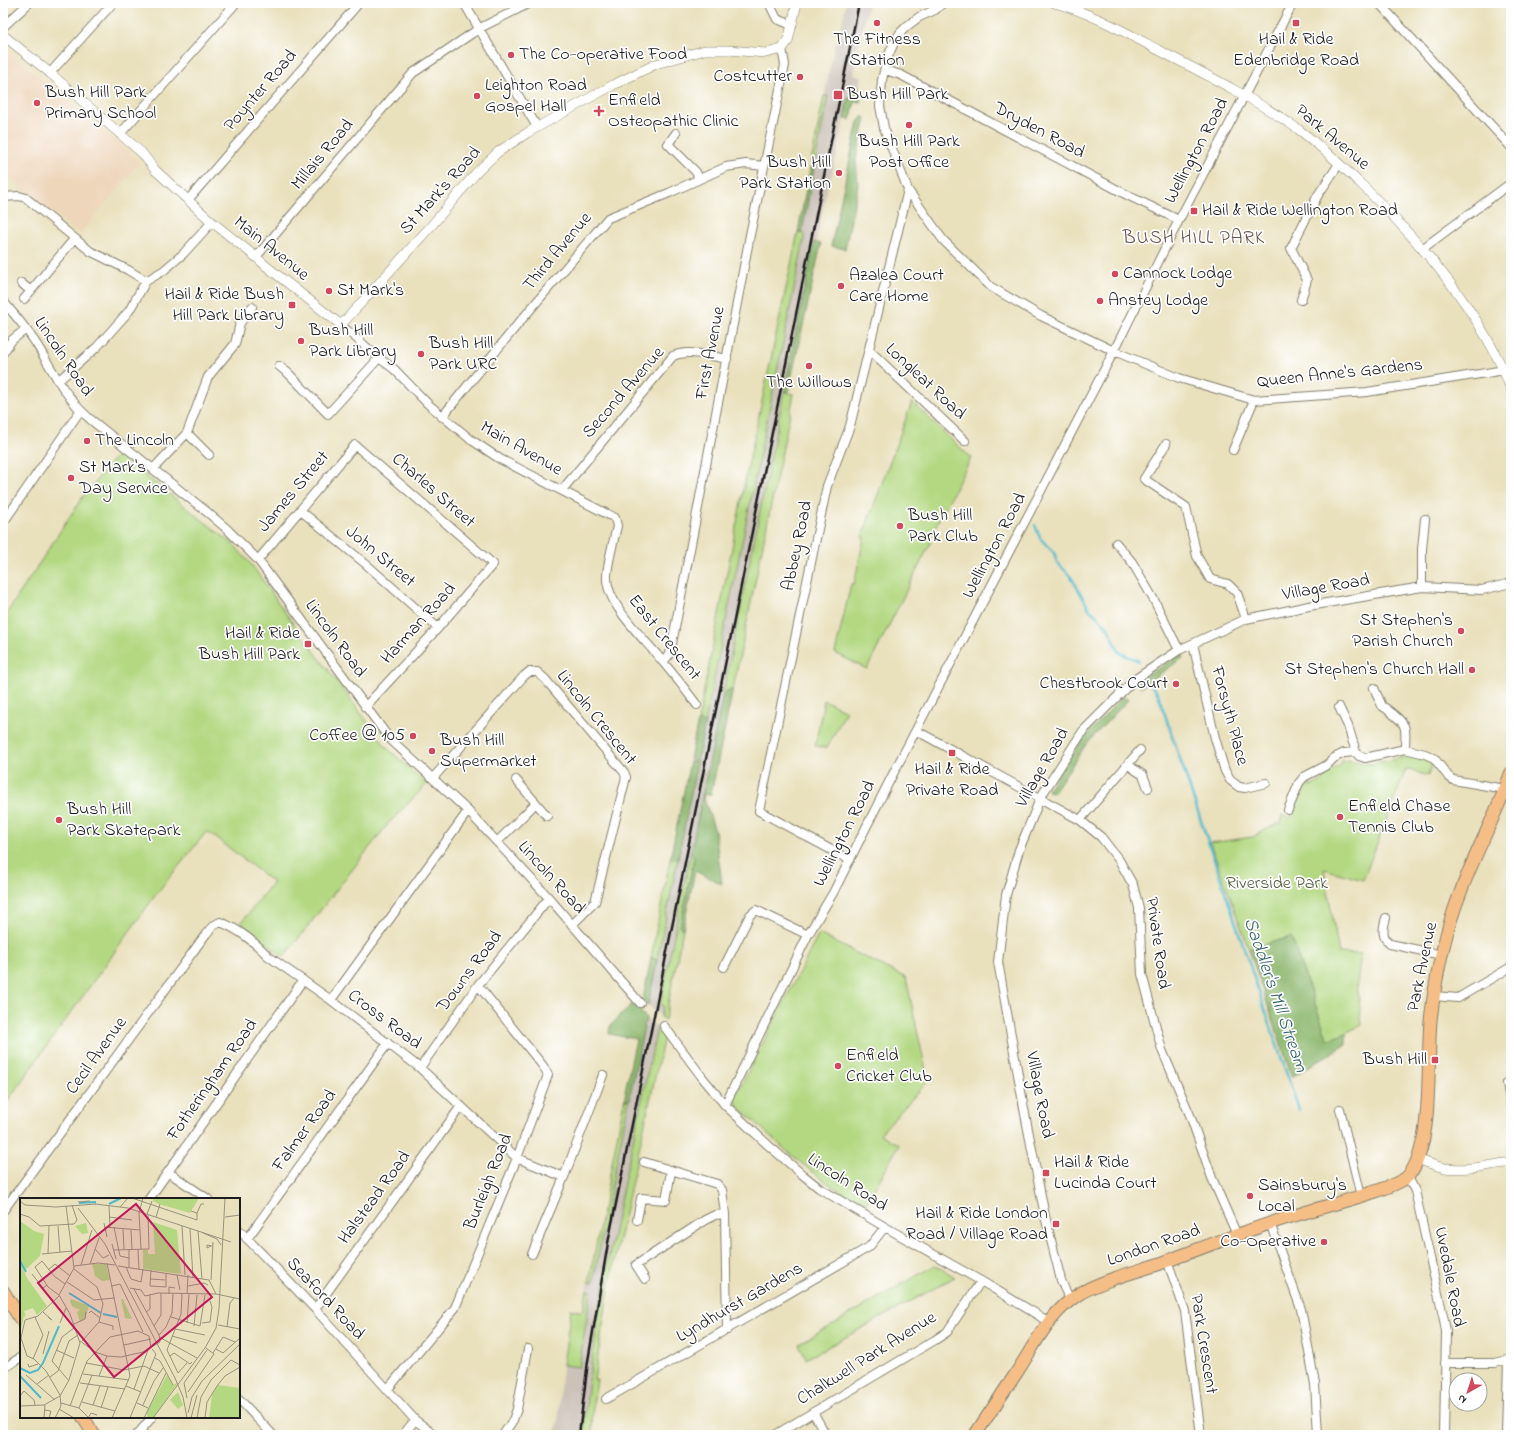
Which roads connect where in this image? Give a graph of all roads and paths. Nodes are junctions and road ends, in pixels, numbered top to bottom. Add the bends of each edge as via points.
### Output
1 (29, 3) edge
2 (113, 3) edge
3 (236, 3) edge
4 (359, 3) edge
5 (464, 3) edge
6 (530, 3) edge
7 (769, 3) edge
8 (797, 3) edge
9 (943, 3) edge
10 (1054, 3) edge
11 (1294, 3) edge
12 (1379, 3) edge
13 (792, 25) junction
14 (3, 27) edge
15 (480, 28) junction
16 (3, 35) edge
17 (782, 49) junction
18 (885, 70) junction
19 (50, 74) junction
20 (1244, 96) junction
21 (536, 127) junction
22 (676, 133) dead end
23 (120, 134) junction
24 (1511, 147) edge
25 (1339, 164) junction
26 (764, 166) junction
27 (699, 179) junction
28 (1511, 183) edge
29 (908, 190) junction
30 (3, 197) edge
31 (188, 200) junction
32 (1179, 220) junction
33 (212, 222) junction
34 (74, 239) junction
35 (1422, 249) junction
36 (256, 257) junction
37 (146, 281) junction
38 (21, 283) dead end
39 (31, 291) junction
40 (24, 299) dead end
41 (1301, 300) dead end
42 (3, 301) edge
43 (252, 307) dead end
44 (341, 325) junction
45 (26, 329) junction
46 (869, 350) junction
47 (1114, 351) junction
48 (3, 353) edge
49 (379, 358) junction
50 (727, 359) junction
51 (279, 366) dead end
52 (1507, 369) edge
53 (58, 381) junction
54 (1511, 389) edge
55 (1254, 400) junction
56 (80, 411) junction
57 (442, 417) junction
58 (187, 433) junction
59 (963, 436) dead end
60 (1166, 444) dead end
61 (355, 445) joint
62 (1233, 450) dead end
63 (209, 455) dead end
64 (153, 469) junction
65 (562, 490) junction
66 (301, 511) junction
67 (615, 518) joint
68 (1426, 519) dead end
69 (3, 523) edge
70 (1116, 543) dead end
71 (258, 560) junction
72 (490, 561) joint
73 (1511, 583) edge
74 (1422, 587) junction
75 (1246, 619) junction
76 (438, 628) junction
77 (1193, 644) junction
78 (1179, 650) junction
79 (663, 662) junction
80 (1374, 688) dead end
81 (697, 705) dead end
82 (365, 707) junction
83 (1339, 707) dead end
84 (917, 731) junction
85 (1405, 749) junction
86 (1140, 750) dead end
87 (1356, 752) junction
88 (1128, 765) junction
89 (1511, 773) edge
90 (433, 778) junction
91 (516, 780) dead end
92 (1266, 783) dead end
93 (1148, 788) dead end
94 (1505, 789) junction
95 (1040, 799) junction
96 (536, 803) junction
97 (1288, 810) dead end
98 (468, 811) junction
99 (547, 816) dead end
100 (1080, 820) junction
101 (497, 842) junction
102 (850, 860) junction
103 (549, 898) junction
104 (1386, 918) dead end
105 (220, 922) joint
106 (572, 924) junction
107 (808, 935) junction
108 (1442, 955) junction
109 (1511, 967) edge
110 (724, 968) dead end
111 (303, 980) junction
112 (478, 985) junction
113 (1434, 996) junction
114 (331, 1000) junction
115 (640, 1003) dead end
116 (664, 1026) dead end
117 (388, 1043) junction
118 (420, 1068) junction
119 (603, 1075) dead end
120 (1507, 1083) dead end
121 (725, 1105) junction
122 (461, 1106) junction
123 (1511, 1106) edge
124 (1340, 1109) dead end
125 (517, 1158) junction
126 (1418, 1159) junction
127 (644, 1162) dead end
128 (1511, 1162) edge
129 (671, 1171) junction
130 (168, 1172) junction
131 (1408, 1176) junction
132 (564, 1177) junction
133 (1361, 1196) junction
134 (149, 1198) edge
135 (207, 1198) edge
136 (3, 1211) edge
137 (725, 1214) junction
138 (637, 1220) dead end
139 (1270, 1223) junction
140 (884, 1227) junction
141 (240, 1231) edge
142 (1237, 1235) junction
143 (247, 1239) junction
144 (532, 1254) dead end
145 (1167, 1260) junction
146 (644, 1279) dead end
147 (981, 1281) junction
148 (3, 1291) edge
149 (1071, 1300) junction
150 (315, 1309) junction
151 (20, 1318) edge
152 (1049, 1323) junction
153 (727, 1330) junction
154 (528, 1349) dead end
155 (20, 1358) edge
156 (1509, 1359) edge
157 (1445, 1363) junction
158 (3, 1369) edge
159 (387, 1390) junction
160 (606, 1399) dead end
161 (240, 1401) edge
162 (813, 1412) junction
163 (84, 1418) edge
164 (151, 1418) edge
165 (415, 1420) junction
166 (94, 1435) edge
167 (137, 1435) edge
168 (273, 1435) edge
169 (403, 1435) edge
170 (435, 1435) edge
171 (502, 1435) edge
172 (775, 1435) edge
173 (826, 1435) edge
174 (975, 1435) edge
175 (1201, 1435) edge
176 (1318, 1435) edge
177 (1444, 1435) edge
178 (1506, 1435) edge

1 - 14 street
2 - 19 street
3 - 23 street
4 - 31 street, Poynter Road
5 - 15 street
6 - 15 street, Millais Road
7 - 13 street via 777,20
8 - 13 street
9 - 18 street, Queen Anne's Gardens via 900,33
10 - 20 street, Park Avenue via 1120,30
11 - 20 street, Wellington Road
12 - 24 street
13 - 17 street via 788,41
15 - 21 street
15 - 36 street, Millais Road via 413,73
16 - 19 street, Main Avenue
17 - 21 street, St Mark's Road via 766,53 705,50 656,64
17 - 26 street, First Avenue via 785,65
18 - 29 street, Queen Anne's Gardens via 880,106 884,128
18 - 32 street, Dryden Road via 900,75
19 - 23 street, Main Avenue
20 - 25 street, Park Avenue via 1299,130
20 - 32 street, Wellington Road
21 - 44 street, St Mark's Road via 498,152 477,172
22 - 27 street via 668,144 696,172
23 - 31 street, Main Avenue
25 - 35 street, Park Avenue via 1388,210
25 - 41 street via 1318,195 1290,248 1307,280
26 - 27 street, Third Avenue via 736,165
26 - 50 street, First Avenue
27 - 57 street, Third Avenue via 608,218
28 - 35 street
29 - 46 street, Abbey Road
29 - 47 street, Queen Anne's Gardens via 943,240 991,287 1041,316
30 - 34 street via 26,198
31 - 33 street, Main Avenue
32 - 47 street, Wellington Road
33 - 36 street, Main Avenue
33 - 37 street via 183,254
34 - 37 street via 95,254
34 - 39 street
35 - 52 street, Park Avenue via 1469,309
36 - 44 street, Main Avenue
37 - 53 street via 129,311 97,348
38 - 39 street
39 - 40 street
42 - 45 street, Lincoln Road
43 - 58 street via 240,323 236,344 208,376
44 - 49 street, Main Avenue
45 - 48 street via 12,340
45 - 53 street, Lincoln Road
46 - 59 street, Longleat Road
46 - 102 street, Abbey Road via 850,426 827,486 759,811
47 - 55 street, Queen Anne's Gardens via 1179,378
47 - 84 street, Wellington Road
49 - 51 street via 328,414
49 - 57 street, Main Avenue via 394,369
50 - 65 street, Second Avenue via 687,353 673,356
50 - 79 street, First Avenue via 671,649
52 - 54 street, Park Avenue
52 - 55 street, Queen Anne's Gardens via 1367,392
53 - 56 street, Lincoln Road
55 - 62 street
56 - 64 street, Lincoln Road
56 - 69 street
57 - 65 street, Main Avenue via 500,459
58 - 63 street
58 - 64 street
60 - 75 street via 1144,479 1186,507 1197,556 1210,579 1228,584 1237,593
61 - 66 street, James Street
61 - 72 street, Charles Street
64 - 71 street, Lincoln Road via 208,512
65 - 67 street, Main Avenue
66 - 71 street, James Street
66 - 76 street, John Street
67 - 79 street, East Crescent via 617,526 606,576 612,599
68 - 74 street via 1422,550
70 - 78 street via 1136,568
71 - 82 street, Lincoln Road
72 - 76 street, Harman Road via 493,564
73 - 74 street, Village Road via 1482,590
74 - 75 street, Village Road
75 - 77 street, Village Road
76 - 82 street, Harman Road
77 - 78 street, Village Road
77 - 92 street, Forsyth Place via 1225,771 1230,780 1239,787
78 - 95 street, Village Road via 1134,680 1083,731
79 - 81 street, East Crescent
80 - 85 street via 1382,706 1405,726
82 - 90 street, Lincoln Road via 389,738
83 - 87 street
84 - 95 street, Private Road
84 - 102 street, Wellington Road
85 - 87 street via 1365,758
85 - 94 street via 1434,758 1453,780
86 - 88 street
87 - 97 street via 1344,753 1304,778 1299,783
88 - 93 street via 1143,775
88 - 100 street
89 - 94 main road, Park Avenue
90 - 98 street, Lincoln Road
90 - 106 street, Lincoln Crescent via 524,676 529,672 537,672 545,679 626,777 595,902
91 - 96 street
94 - 108 main road, Park Avenue via 1461,889
95 - 100 street, Private Road
95 - 149 street, Village Road via 1019,850 1006,895 998,962 1045,1216 1061,1280
96 - 99 street
96 - 101 street
98 - 101 street, Lincoln Road
98 - 114 street
100 - 142 street, Private Road via 1101,838 1119,860 1133,885 1139,908 1142,974 1162,1050
101 - 103 street, Lincoln Road
102 - 107 street, Wellington Road
103 - 106 street, Lincoln Road
103 - 112 street, Downs Road
104 - 108 street via 1383,934 1390,944
105 - 111 street, Cross Road via 230,926
105 - 136 street, Cecil Avenue via 206,934
106 - 115 street, Lincoln Road
107 - 110 street via 756,910 750,915
107 - 121 street, Wellington Road
108 - 113 main road, Park Avenue
109 - 113 street via 1458,998
111 - 114 street, Cross Road
111 - 130 street, Fotheringham Road
112 - 118 street, Downs Road
112 - 125 street, Burleigh Road via 548,1075
113 - 126 main road, Park Avenue via 1428,1047 1426,1122
114 - 117 street, Cross Road
116 - 121 street, Lincoln Road
117 - 118 street, Cross Road
117 - 143 street, Falmer Road
118 - 122 street, Cross Road
119 - 132 street
120 - 123 street
121 - 140 street, Lincoln Road via 768,1146 819,1188
122 - 125 street, Cross Road
122 - 150 street, Halstead Road
124 - 133 street
125 - 132 street
125 - 159 street, Burleigh Road via 455,1308
126 - 128 street via 1436,1166 1455,1168
126 - 131 main road, Park Avenue
127 - 129 street
129 - 137 street via 718,1184 722,1190
129 - 138 street via 666,1200 641,1198
130 - 134 street, Fotheringham Road
130 - 135 street
131 - 133 main road, London Road via 1382,1190
131 - 157 street, Uvedale Road via 1415,1191 1444,1320
132 - 144 street
133 - 139 main road, London Road
137 - 146 street via 715,1215 706,1220 636,1265
137 - 153 street
139 - 142 main road, London Road
139 - 176 street via 1301,1309 1316,1384
140 - 147 street, Lincoln Road
140 - 153 street, Lyndhurst Gardens via 869,1247
141 - 143 street, Seaford Road
142 - 145 main road, London Road
143 - 150 street, Seaford Road
145 - 149 main road, London Road via 1097,1285
145 - 175 street, Park Crescent via 1185,1312
147 - 152 street, Lincoln Road
147 - 162 street, Chalkwell Park Avenue via 947,1332
148 - 151 main road
149 - 152 main road, London Road
150 - 159 street, Seaford Road
152 - 174 main road, London Road
153 - 160 street, Lyndhurst Gardens
154 - 171 street via 517,1409 513,1420
155 - 158 street
156 - 157 street via 1495,1363
156 - 178 street
157 - 177 street, Uvedale Road
159 - 165 street, Seaford Road
161 - 168 street
162 - 172 street, Chalkwell Park Avenue
162 - 173 street
163 - 166 main road
164 - 167 street
165 - 169 street
165 - 170 street, Seaford Road

